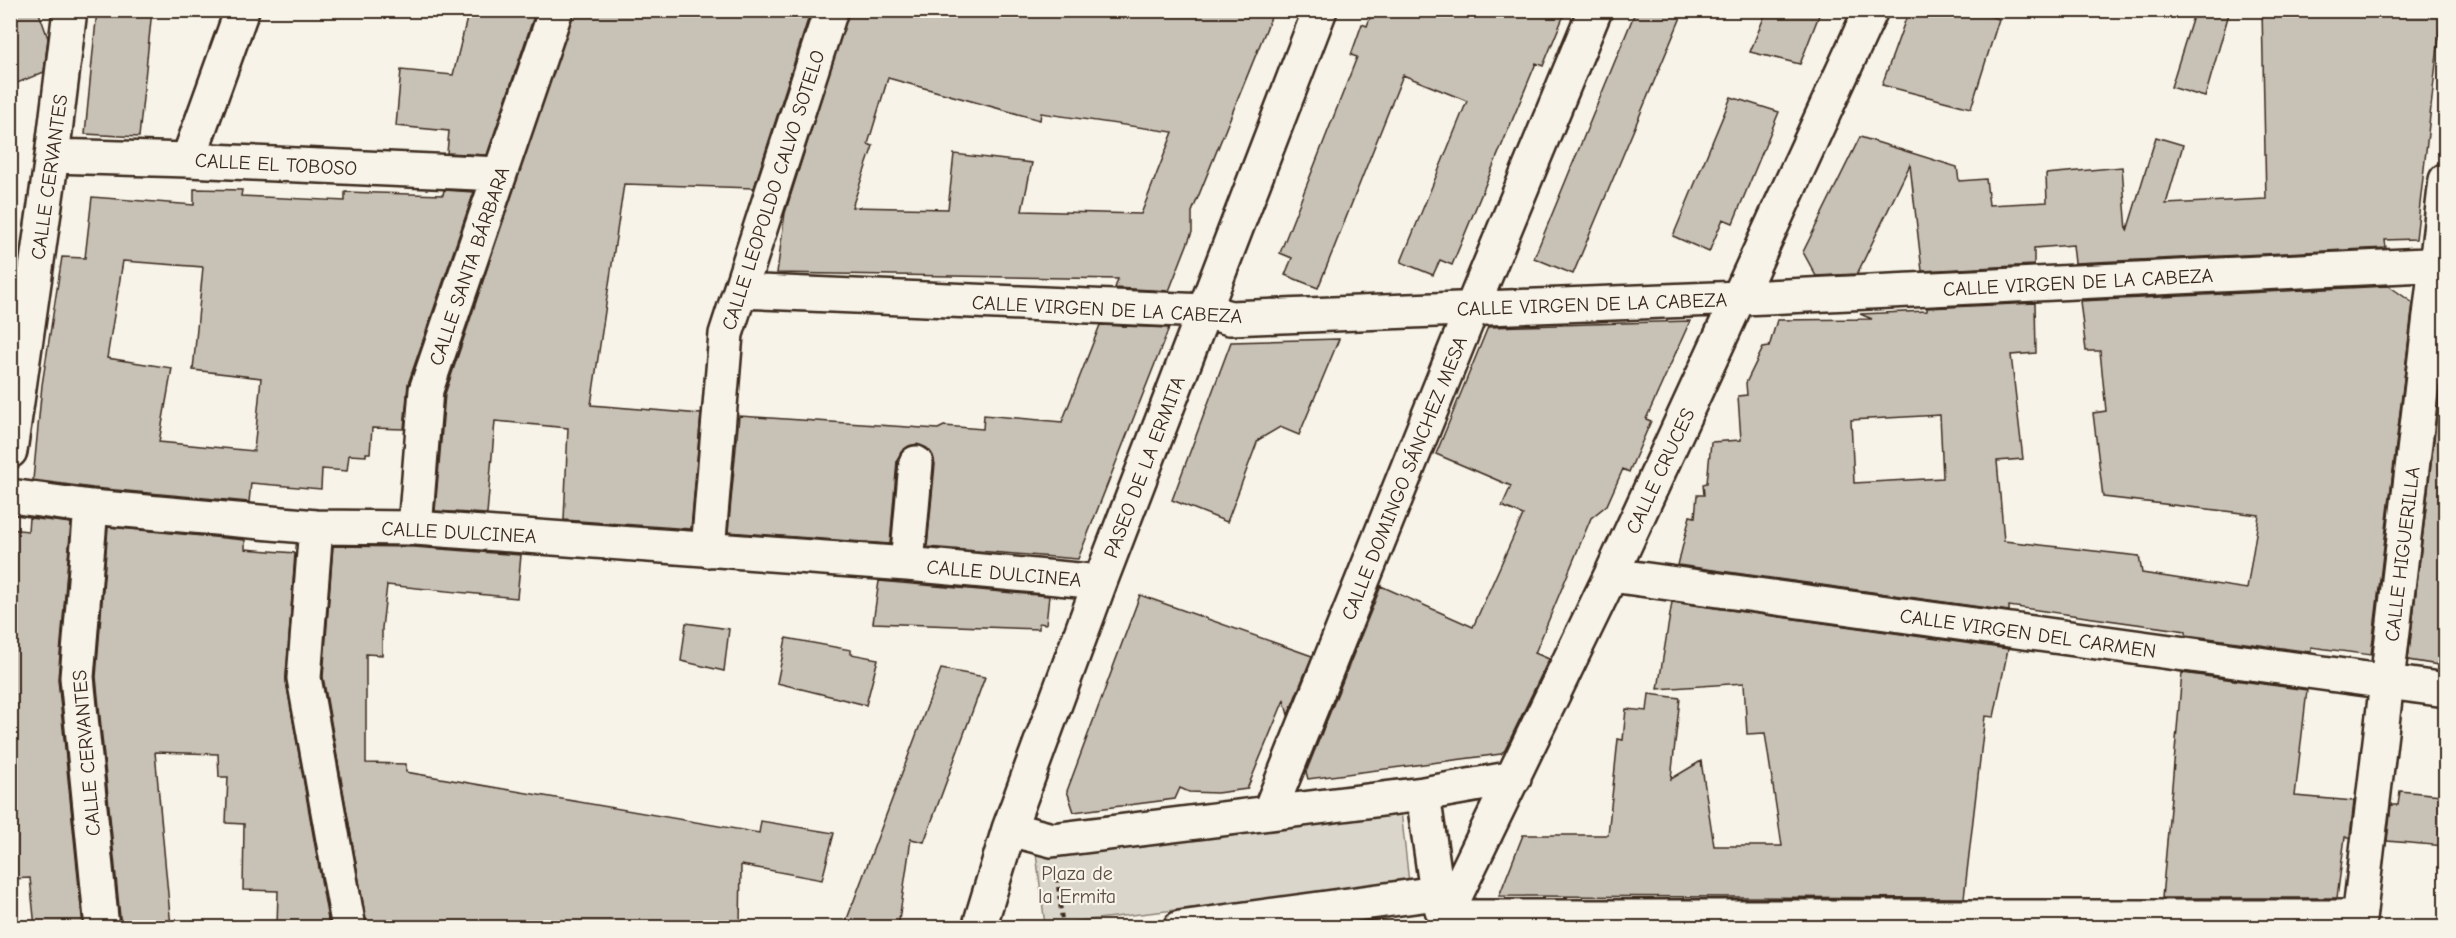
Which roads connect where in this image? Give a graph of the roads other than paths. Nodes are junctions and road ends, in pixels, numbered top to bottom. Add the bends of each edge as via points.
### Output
1 (70, 10) edge
2 (242, 10) edge
3 (556, 10) edge
4 (831, 10) edge
5 (1320, 10) edge
6 (1595, 10) edge
7 (1871, 10) edge
8 (52, 156) junction
9 (188, 160) junction
10 (500, 174) junction
11 (2445, 180) edge
12 (2440, 264) edge
13 (740, 291) junction
14 (1740, 298) junction
15 (1472, 308) junction
16 (1205, 311) junction
17 (10, 451) edge
18 (916, 463) dead end
19 (10, 496) edge
20 (92, 507) junction
21 (316, 526) junction
22 (415, 528) junction
23 (708, 550) junction
24 (907, 564) junction
25 (1611, 575) junction
26 (1100, 582) junction
27 (2387, 682) junction
28 (2445, 690) edge
29 (1514, 778) junction
30 (1423, 794) junction
31 (1269, 813) junction
32 (1009, 829) junction
33 (1443, 913) edge
34 (2359, 922) edge
35 (102, 927) edge
36 (349, 927) edge
37 (979, 927) edge
38 (1180, 927) edge

1 - 8 street, CALLE CERVANTES
2 - 9 street
3 - 10 street, CALLE SANTA BÁRBARA
4 - 13 street, CALLE LEOPOLDO CALVO SOTELO
5 - 16 street, PASEO DE LA ERMITA
6 - 15 street, CALLE DOMINGO SÁNCHEZ MESA
7 - 14 street, CALLE CRUCES
8 - 9 street, CALLE EL TOBOSO
8 - 17 street, CALLE CERVANTES
9 - 10 street, CALLE EL TOBOSO
10 - 22 street, CALLE SANTA BÁRBARA via 426,390
11 - 12 street, CALLE HIGUERILLA
12 - 14 street, CALLE VIRGEN DE LA CABEZA
12 - 27 street, CALLE HIGUERILLA
13 - 16 street, CALLE VIRGEN DE LA CABEZA
13 - 23 street, CALLE LEOPOLDO CALVO SOTELO via 726,334
14 - 15 street, CALLE VIRGEN DE LA CABEZA
14 - 25 street, CALLE CRUCES
15 - 16 street, CALLE VIRGEN DE LA CABEZA via 1230,318
15 - 31 street, CALLE DOMINGO SÁNCHEZ MESA
16 - 26 street, PASEO DE LA ERMITA
18 - 24 street, CALLE DULCINEA
19 - 20 street, CALLE DULCINEA
20 - 21 street, CALLE DULCINEA
20 - 35 street, CALLE CERVANTES via 78,677
21 - 22 street, CALLE DULCINEA
21 - 36 street via 304,678
22 - 23 street, CALLE DULCINEA
23 - 24 street, CALLE DULCINEA
24 - 26 street, CALLE DULCINEA
25 - 27 street, CALLE VIRGEN DEL CARMEN
25 - 29 street, CALLE CRUCES
26 - 32 street, PASEO DE LA ERMITA
27 - 28 street, CALLE VIRGEN DEL CARMEN
27 - 34 street, CALLE HIGUERILLA
29 - 30 street
29 - 33 street, CALLE CRUCES
30 - 31 street
30 - 33 street
31 - 32 street via 1052,840
32 - 37 street, PASEO DE LA ERMITA
33 - 34 street
33 - 38 street

